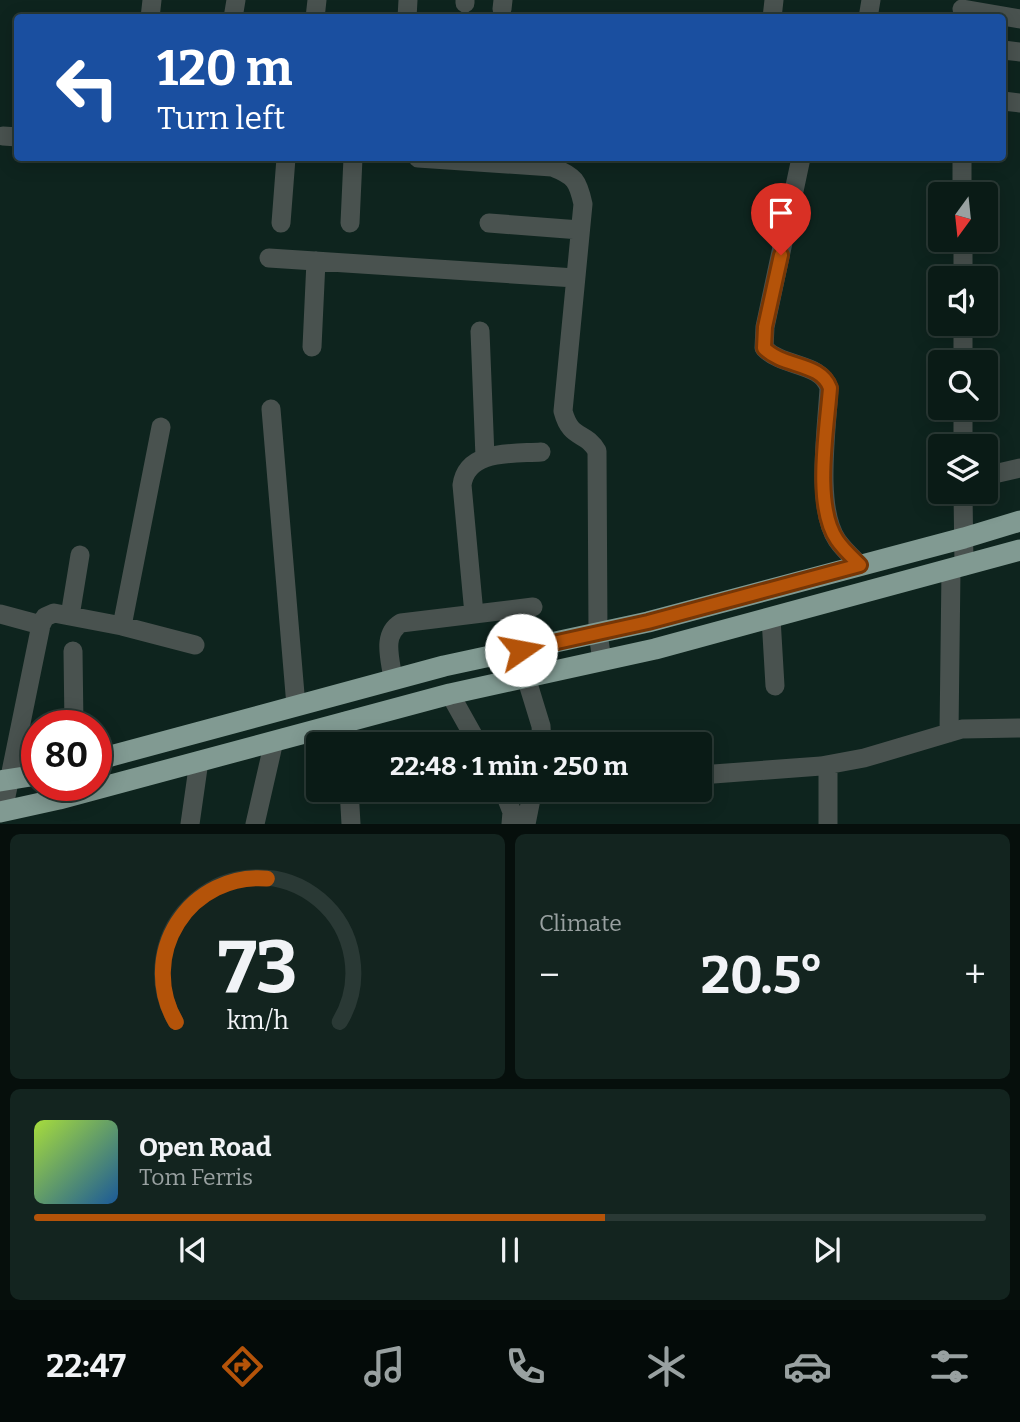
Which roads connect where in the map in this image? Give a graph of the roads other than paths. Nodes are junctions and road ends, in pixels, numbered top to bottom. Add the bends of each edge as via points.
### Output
1 (962, 9) edge
2 (991, 14) edge
3 (286, 161) edge
4 (354, 161) edge
5 (518, 161) edge
6 (800, 161) edge
7 (962, 161) edge
8 (552, 162) edge
9 (962, 182) edge
10 (281, 223) dead end
11 (350, 223) dead end
12 (489, 223) dead end
13 (580, 230) junction
14 (269, 258) dead end
15 (316, 261) junction
16 (575, 278) junction
17 (480, 331) dead end
18 (312, 347) dead end
19 (271, 409) dead end
20 (161, 427) dead end
21 (541, 452) dead end
22 (485, 457) junction
23 (1020, 468) edge
24 (998, 473) edge
25 (965, 504) edge
26 (972, 504) edge
27 (1020, 521) edge
28 (968, 536) junction
29 (1020, 550) edge
30 (80, 555) dead end
31 (860, 565) junction
32 (957, 568) junction
33 (533, 607) dead end
34 (0, 614) edge
35 (474, 614) junction
36 (70, 616) junction
37 (771, 618) junction
38 (41, 625) junction
39 (122, 626) junction
40 (598, 633) junction
41 (195, 645) dead end
42 (73, 650) dead end
43 (602, 661) junction
44 (526, 677) junction
45 (393, 680) junction
46 (775, 686) dead end
47 (450, 694) junction
48 (296, 706) junction
49 (74, 710) edge
50 (346, 721) junction
51 (1020, 728) edge
52 (346, 732) edge
53 (471, 732) edge
54 (541, 732) edge
55 (950, 733) junction
56 (274, 741) junction
57 (112, 756) edge
58 (199, 761) junction
59 (828, 765) junction
60 (712, 774) edge
61 (5, 780) edge
62 (350, 802) edge
63 (508, 802) edge
64 (530, 802) edge
65 (2, 811) edge
66 (190, 824) edge
67 (256, 824) edge
68 (351, 824) edge
69 (511, 824) edge
70 (526, 824) edge
71 (828, 824) edge

1 - 2 street
3 - 10 street
4 - 11 street
5 - 8 street
6 - 31 street via 764,348 772,357 820,373 830,388 824,481 827,517 837,540
7 - 9 street
8 - 13 street via 578,183 583,204
12 - 13 street
13 - 16 street
14 - 15 street
15 - 16 street
15 - 18 street
16 - 40 street via 563,411 567,427 592,441 597,451
17 - 22 street
19 - 48 street
20 - 39 street
21 - 22 street
22 - 35 street via 470,465 462,485
23 - 24 street
25 - 28 street
26 - 28 street
27 - 28 highway
28 - 31 highway
28 - 32 street
29 - 32 highway
30 - 36 street
31 - 40 highway
32 - 37 highway
32 - 55 street
33 - 35 street
34 - 38 street
35 - 45 street via 401,622 392,628 388,639
36 - 38 street via 54,613
36 - 39 street
37 - 43 highway
37 - 46 street
38 - 61 street
39 - 41 street
40 - 43 street
40 - 45 highway
42 - 49 street
43 - 44 highway
44 - 47 highway
44 - 54 street
45 - 48 highway
47 - 50 highway
47 - 53 street
48 - 57 highway
50 - 52 street
50 - 56 highway
51 - 55 street
55 - 59 street
56 - 58 highway
56 - 67 street
58 - 65 highway
58 - 66 street
59 - 60 street
59 - 71 street
61 - 65 street
62 - 68 street
63 - 69 street
64 - 70 street

